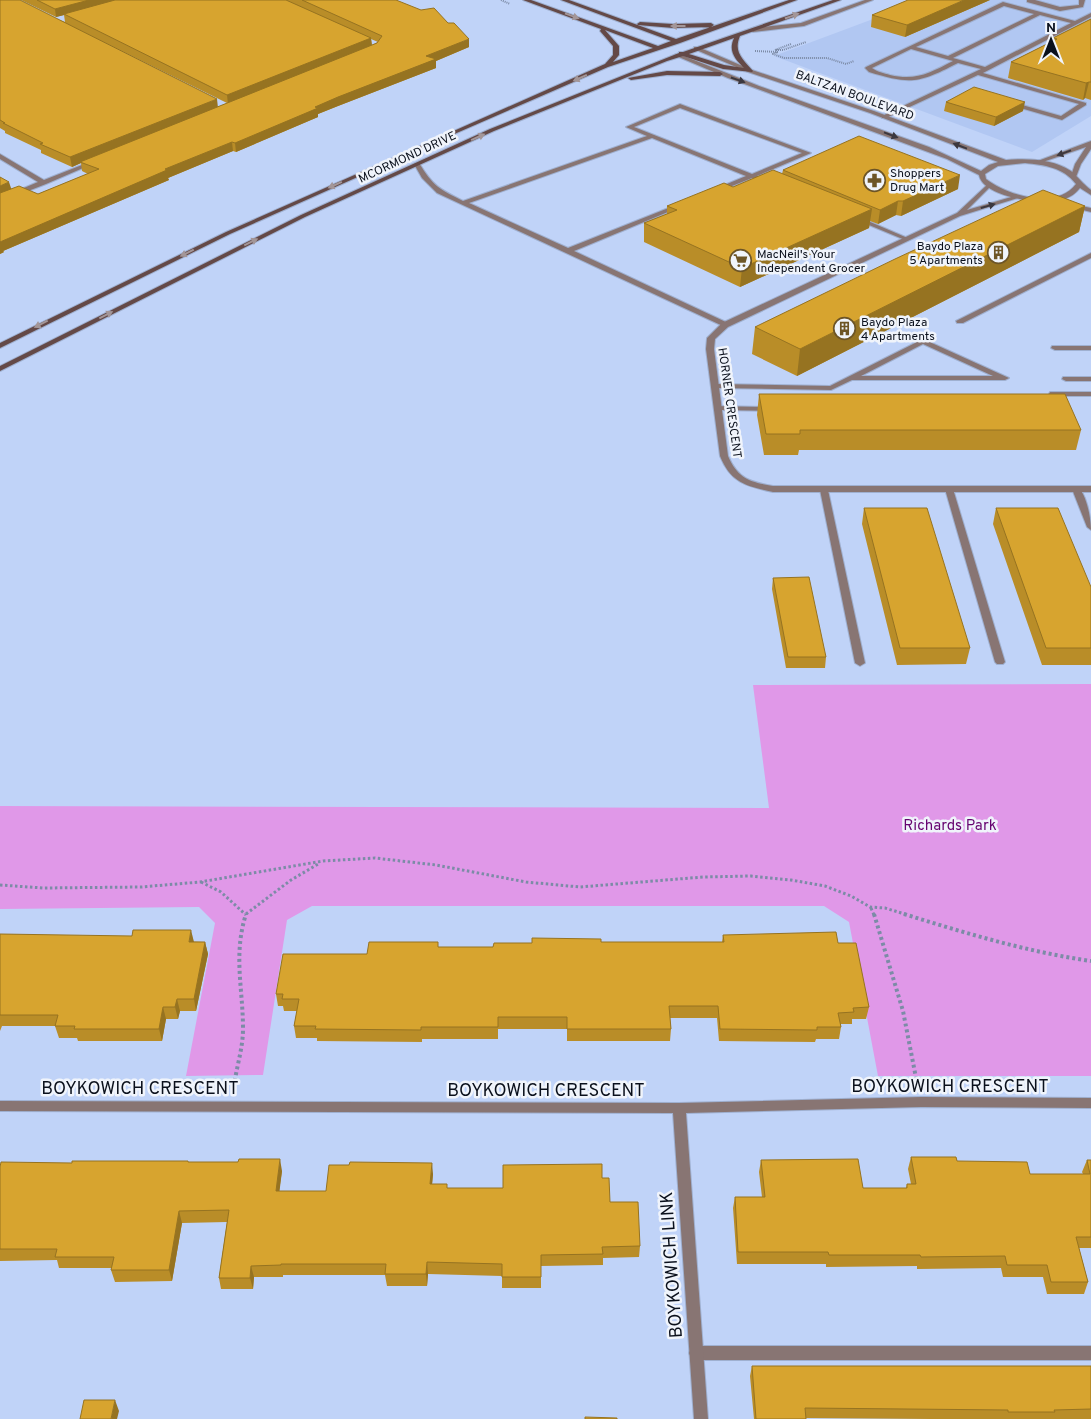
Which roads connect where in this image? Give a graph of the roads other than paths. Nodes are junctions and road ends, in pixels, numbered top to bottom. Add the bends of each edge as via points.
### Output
1 (526, 0) edge
2 (564, 0) edge
3 (794, 0) edge
4 (838, 0) edge
5 (870, 0) edge
6 (1029, 0) edge
7 (1064, 2) dead end
8 (1083, 4) edge
9 (1040, 13) junction
10 (1091, 15) edge
11 (620, 21) junction
12 (1076, 23) junction
13 (726, 24) junction
14 (598, 26) junction
15 (753, 30) junction
16 (738, 35) junction
17 (677, 41) junction
18 (911, 47) junction
19 (658, 48) junction
20 (696, 48) junction
21 (680, 54) junction
22 (948, 58) junction
23 (957, 61) junction
24 (606, 66) junction
25 (986, 69) junction
26 (750, 71) junction
27 (978, 73) junction
28 (720, 74) junction
29 (615, 80) junction
30 (951, 86) junction
31 (960, 88) dead end
32 (1002, 101) edge
33 (1084, 104) junction
34 (1091, 106) edge
35 (884, 117) junction
36 (653, 136) junction
37 (1091, 143) edge
38 (0, 156) edge
39 (99, 160) edge
40 (1006, 162) junction
41 (1038, 162) junction
42 (417, 164) junction
43 (982, 174) junction
44 (753, 176) junction
45 (1074, 176) junction
46 (44, 183) junction
47 (770, 183) edge
48 (1078, 184) junction
49 (988, 186) junction
50 (714, 192) edge
51 (1091, 193) edge
52 (1018, 197) junction
53 (0, 200) edge
54 (1044, 200) junction
55 (463, 203) junction
56 (687, 203) edge
57 (1091, 210) edge
58 (958, 215) junction
59 (850, 216) edge
60 (907, 239) junction
61 (568, 251) junction
62 (1091, 255) edge
63 (960, 321) dead end
64 (725, 324) junction
65 (0, 346) edge
66 (1055, 348) dead end
67 (1091, 348) edge
68 (0, 369) edge
69 (849, 378) junction
70 (1066, 379) dead end
71 (1091, 379) edge
72 (715, 386) junction
73 (1042, 394) edge
74 (1091, 395) edge
75 (718, 408) junction
76 (781, 409) edge
77 (1076, 489) junction
78 (1091, 489) edge
79 (824, 490) junction
80 (949, 490) junction
81 (1091, 527) edge
82 (1000, 662) dead end
83 (860, 663) dead end
84 (1091, 1103) edge
85 (0, 1106) edge
86 (679, 1108) junction
87 (696, 1353) junction
88 (1091, 1353) edge
89 (701, 1419) edge

1 -> 14 main road
2 - 11 main road
3 - 13 main road, MCORMOND DRIVE
15 -> 4 main road, MCORMOND DRIVE
5 - 15 street via 802,25
6 - 8 street via 1060,9
7 - 8 street
9 - 12 street
9 - 18 street via 1003,4
9 - 22 street
10 - 12 street
13 -> 11 main road via 667,26
11 - 17 main road
12 - 25 street
13 - 17 main road, MCORMOND DRIVE
14 - 19 main road
14 - 24 main road via 616,46 616,55
15 - 16 main road, MCORMOND DRIVE
16 - 20 main road, MCORMOND DRIVE
16 - 26 main road via 733,43 734,51
17 - 19 main road, MCORMOND DRIVE
17 - 20 main road
18 - 22 street
18 - 23 street via 868,68 900,80 910,80 922,79
19 - 21 main road
19 - 24 main road, MCORMOND DRIVE
20 - 21 main road, MCORMOND DRIVE
20 - 26 street, BALTZAN BOULEVARD
21 - 26 main road
21 - 28 street, BALTZAN BOULEVARD
21 - 29 main road, MCORMOND DRIVE
22 - 23 street
23 - 25 street
24 -> 65 main road, MCORMOND DRIVE via 228,232
25 - 27 street
26 - 35 street, BALTZAN BOULEVARD
27 - 30 street
27 - 33 street
28 - 29 main road via 667,73
28 -> 43 street, BALTZAN BOULEVARD via 950,157
42 -> 29 main road, MCORMOND DRIVE
30 - 31 street
30 - 35 street
32 - 33 street via 1062,118
33 - 34 street
40 -> 35 street, BALTZAN BOULEVARD
36 - 44 street
36 - 44 street via 629,127 680,106 808,153
36 - 55 street
37 -> 41 street
37 - 45 street
38 - 46 street
39 - 46 street
40 - 41 street
40 - 43 street via 994,164
41 - 45 street via 1062,168
42 - 55 street via 424,177 439,192
68 -> 42 main road, MCORMOND DRIVE via 285,225
43 - 49 street
44 - 47 street
44 - 50 street
45 - 48 street
46 - 53 street
48 - 51 street
48 - 54 street via 1077,190 1070,195
49 - 52 street via 997,192
49 - 58 street, HORNER CRESCENT
52 - 54 street
58 -> 52 street, HORNER CRESCENT
54 - 57 street
55 - 61 street
56 - 61 street
58 - 60 street, HORNER CRESCENT
59 - 60 street
60 - 64 street, HORNER CRESCENT
61 - 64 street
62 - 63 street
64 - 72 street, HORNER CRESCENT via 711,338
66 - 67 street
69 - 69 street via 923,341 1005,378 946,378
69 - 72 street via 831,388
70 - 71 street
72 - 75 street, HORNER CRESCENT
73 - 74 street via 1061,399
75 - 76 street
75 - 79 street, HORNER CRESCENT via 729,470 748,484 773,489
77 - 78 street, HORNER CRESCENT
77 - 80 street, HORNER CRESCENT
77 - 81 street
79 - 80 street, HORNER CRESCENT
79 - 83 street
80 - 82 street
84 - 86 street, BOYKOWICH CRESCENT via 921,1102
85 - 86 street, BOYKOWICH CRESCENT
86 - 87 street, BOYKOWICH LINK
87 - 88 street
87 - 89 street, BOYKOWICH LINK

